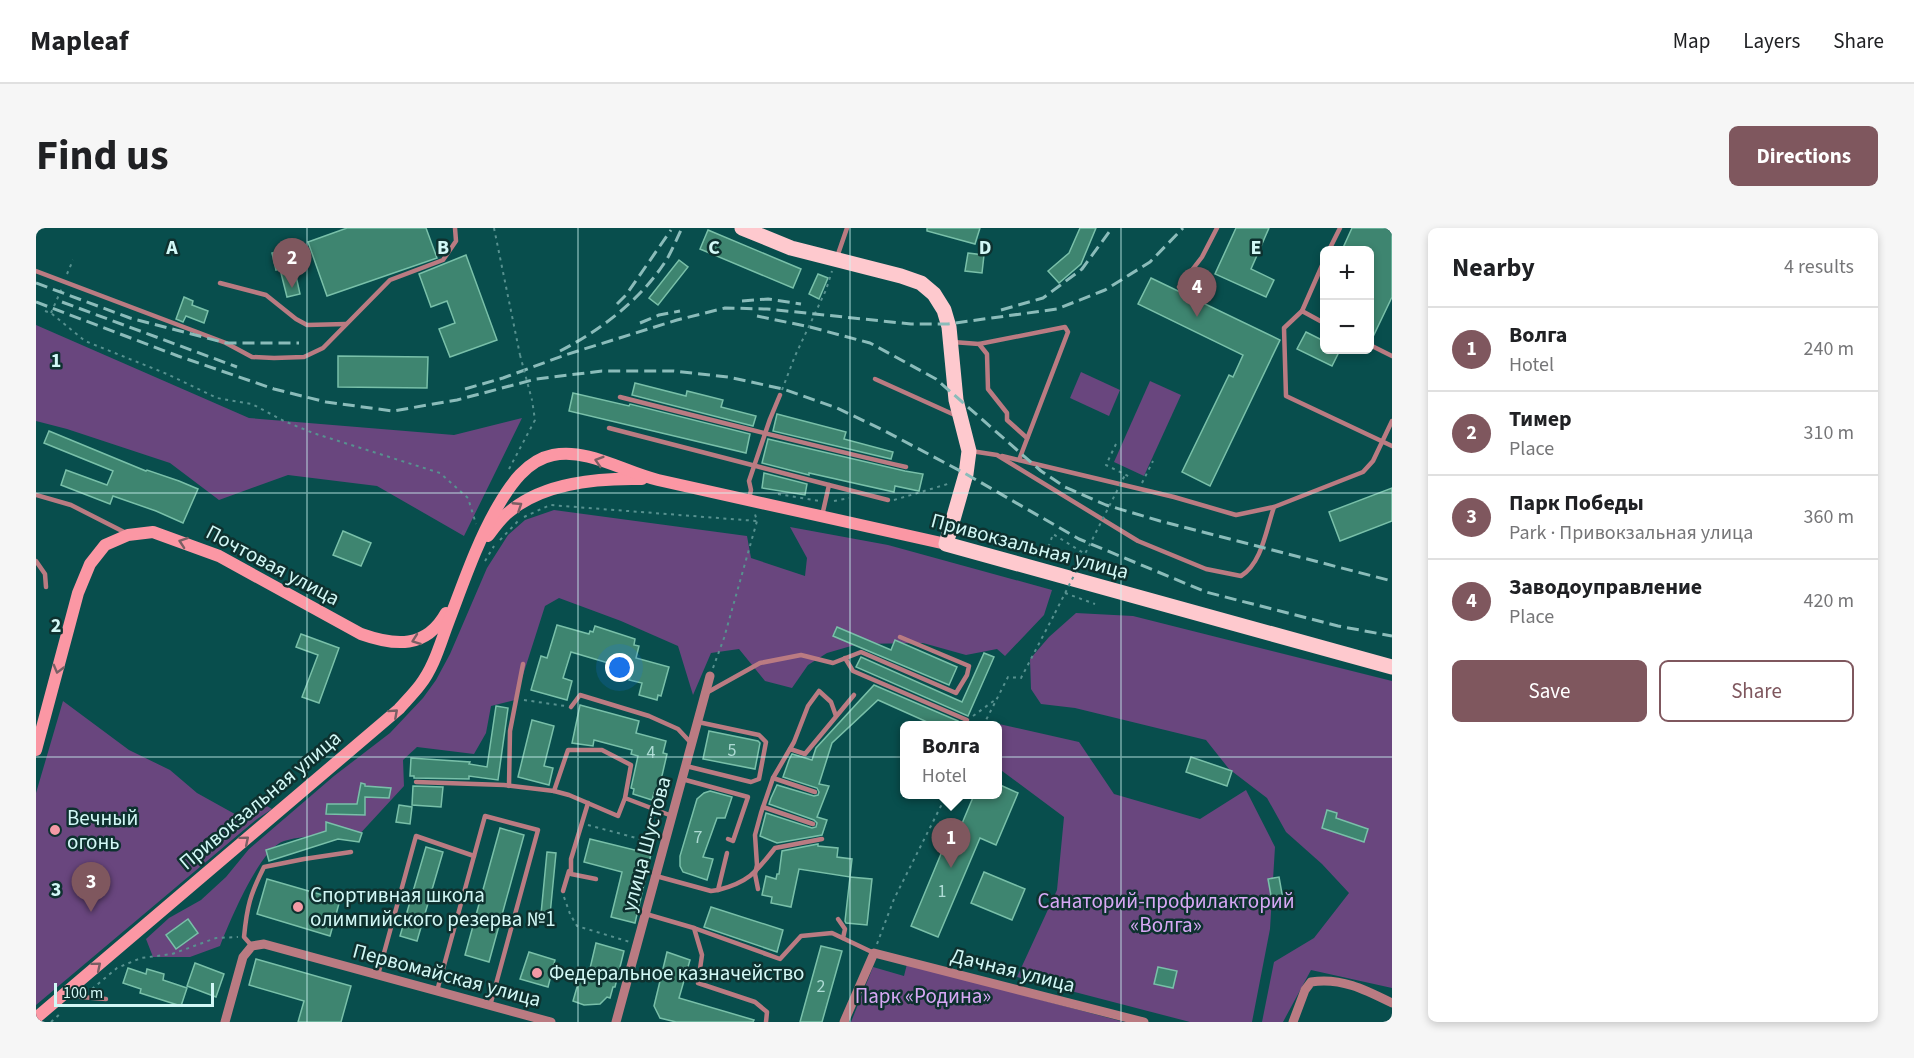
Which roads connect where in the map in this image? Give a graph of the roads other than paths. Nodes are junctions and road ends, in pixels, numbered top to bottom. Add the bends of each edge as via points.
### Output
1 (455, 228) edge
2 (742, 228) edge
3 (847, 228) edge
4 (1217, 228) edge
5 (1340, 228) edge
6 (1331, 246) edge
7 (835, 260) junction
8 (1320, 270) edge
9 (36, 271) edge
10 (219, 283) dead end
11 (1179, 287) dead end
12 (1302, 311) junction
13 (1320, 321) edge
14 (347, 324) junction
15 (952, 342) junction
16 (979, 344) junction
17 (1374, 347) edge
18 (1392, 356) edge
19 (874, 379) dead end
20 (780, 395) road end
21 (620, 397) dead end
22 (960, 418) junction
23 (1392, 421) edge
24 (609, 428) dead end
25 (765, 434) junction
26 (1027, 438) junction
27 (1383, 442) junction
28 (1392, 446) edge
29 (969, 451) junction
30 (997, 455) junction
31 (1018, 460) junction
32 (754, 466) junction
33 (906, 467) dead end
34 (654, 479) junction
35 (829, 485) junction
36 (36, 495) edge
37 (749, 500) junction
38 (888, 500) dead end
39 (1274, 507) junction
40 (822, 516) junction
41 (128, 535) junction
42 (946, 544) junction
43 (478, 549) junction
44 (36, 561) edge
45 (464, 580) junction
46 (46, 587) dead end
47 (900, 637) dead end
48 (845, 658) junction
49 (523, 664) dead end
50 (1392, 667) edge
51 (710, 676) road end
52 (705, 693) junction
53 (854, 695) dead end
54 (571, 707) road end
55 (836, 716) junction
56 (967, 720) road end
57 (698, 722) junction
58 (692, 744) junction
59 (790, 749) junction
60 (36, 750) edge
61 (686, 766) junction
62 (773, 778) junction
63 (682, 779) junction
64 (416, 782) dead end
65 (509, 786) junction
66 (554, 791) junction
67 (815, 792) dead end
68 (625, 798) junction
69 (588, 803) junction
70 (763, 807) junction
71 (672, 816) junction
72 (813, 824) dead end
73 (728, 839) dead end
74 (822, 839) dead end
75 (351, 852) dead end
76 (727, 853) dead end
77 (474, 856) junction
78 (571, 865) junction
79 (755, 874) junction
80 (656, 876) junction
81 (596, 879) dead end
82 (758, 889) dead end
83 (718, 890) junction
84 (563, 891) road end
85 (646, 914) junction
86 (838, 919) dead end
87 (694, 928) junction
88 (843, 938) junction
89 (252, 946) junction
90 (874, 953) junction
91 (378, 975) junction
92 (70, 988) junction
93 (437, 991) junction
94 (106, 999) dead end
95 (1392, 1003) edge
96 (490, 1006) junction
97 (36, 1018) edge
98 (225, 1022) edge
99 (551, 1022) edge
100 (616, 1022) edge
101 (766, 1022) edge
102 (844, 1022) edge
103 (1144, 1022) edge
104 (1293, 1022) edge

1 - 14 lane via 456,241 443,260 390,280
2 - 7 main road
3 - 7 lane
4 - 11 lane via 1202,257
5 - 6 lane
7 - 15 main road via 921,283 944,310
8 - 12 lane
9 - 14 lane via 226,343 252,357 304,357 323,348
10 - 14 lane via 266,294 307,325
12 - 13 lane
12 - 27 lane via 1284,328 1286,396
15 - 16 lane
15 - 22 main road
16 - 26 lane via 987,354 988,389 1007,413 1007,420
16 - 26 lane via 1065,327 1068,332
17 - 18 lane
19 - 22 lane
20 - 25 lane
21 - 25 lane
22 - 29 main road
23 - 27 lane
24 - 32 lane
25 - 32 lane
25 - 33 lane
26 - 31 lane
27 - 28 lane
27 - 39 lane via 1363,472
29 - 30 lane
29 - 42 main road
30 - 31 lane
30 - 39 lane via 1138,541 1206,569 1241,576 1257,558
31 - 39 lane via 1236,515
32 - 35 lane
32 - 37 lane
34 - 37 main road, Привокзальная улица
43 -> 34 main road via 509,512 529,499 584,482
34 -> 43 main road via 572,454 537,461 513,482
35 - 38 lane
35 - 40 lane
36 - 41 lane via 70,505
37 - 40 main road, Привокзальная улица
40 - 42 main road, Привокзальная улица
45 -> 41 main road, Почтовая улица via 441,622 425,637 408,643 383,642 361,634 219,556 153,532
41 -> 60 main road, Почтовая улица via 105,545 90,564 78,593
42 - 50 main road, Привокзальная улица
43 - 45 main road
44 - 46 lane via 45,574
92 -> 45 main road, Привокзальная улица via 399,709 421,684 435,657
47 - 48 lane via 969,666 956,693 861,652
48 - 52 lane via 833,663 801,655 760,663
48 - 56 lane via 853,671
49 - 65 lane via 510,731
51 - 52 street, улица Шустова
52 - 57 street, улица Шустова
53 - 55 lane
54 - 58 lane via 580,695 649,716 678,729
55 - 59 lane via 805,754
55 - 59 lane via 831,702 819,691 808,706
57 - 58 street, улица Шустова
57 - 61 lane via 759,735 766,741 759,779 751,782
58 - 61 street, улица Шустова
59 - 62 lane
61 - 63 street, улица Шустова
62 - 67 lane
62 - 70 lane
63 - 71 street, улица Шустова
63 - 73 lane via 748,797 733,841
64 - 65 lane
65 - 66 lane
66 - 68 lane via 568,750 602,750 632,765
66 - 69 lane
68 - 69 lane via 618,816
68 - 71 lane
69 - 78 lane
70 - 72 lane
70 - 79 lane via 755,835
71 - 80 street, улица Шустова
74 - 79 lane via 774,848
75 - 89 lane via 264,867 250,894 244,937
76 - 83 lane
77 - 91 lane via 416,836
77 - 93 lane
77 - 96 lane via 485,816 538,830
78 - 81 lane via 571,874
78 - 84 lane
79 - 82 lane
79 - 83 lane
80 - 83 lane
80 - 85 street, улица Шустова
85 - 87 lane
85 - 100 street, улица Шустова
86 - 88 lane via 845,929
87 - 88 lane via 780,959 801,936 832,933
87 - 101 lane via 702,955 698,983 756,1002 767,1012
88 - 90 lane
89 - 91 street, Первомайская улица via 264,944
89 - 98 street via 243,957
90 - 102 street
90 - 103 street, Дачная улица
91 - 93 street, Первомайская улица
92 - 94 lane via 81,997
92 - 97 main road, Привокзальная улица
93 - 96 street, Первомайская улица
95 - 104 street via 1339,982 1311,982
96 - 99 street, Первомайская улица

